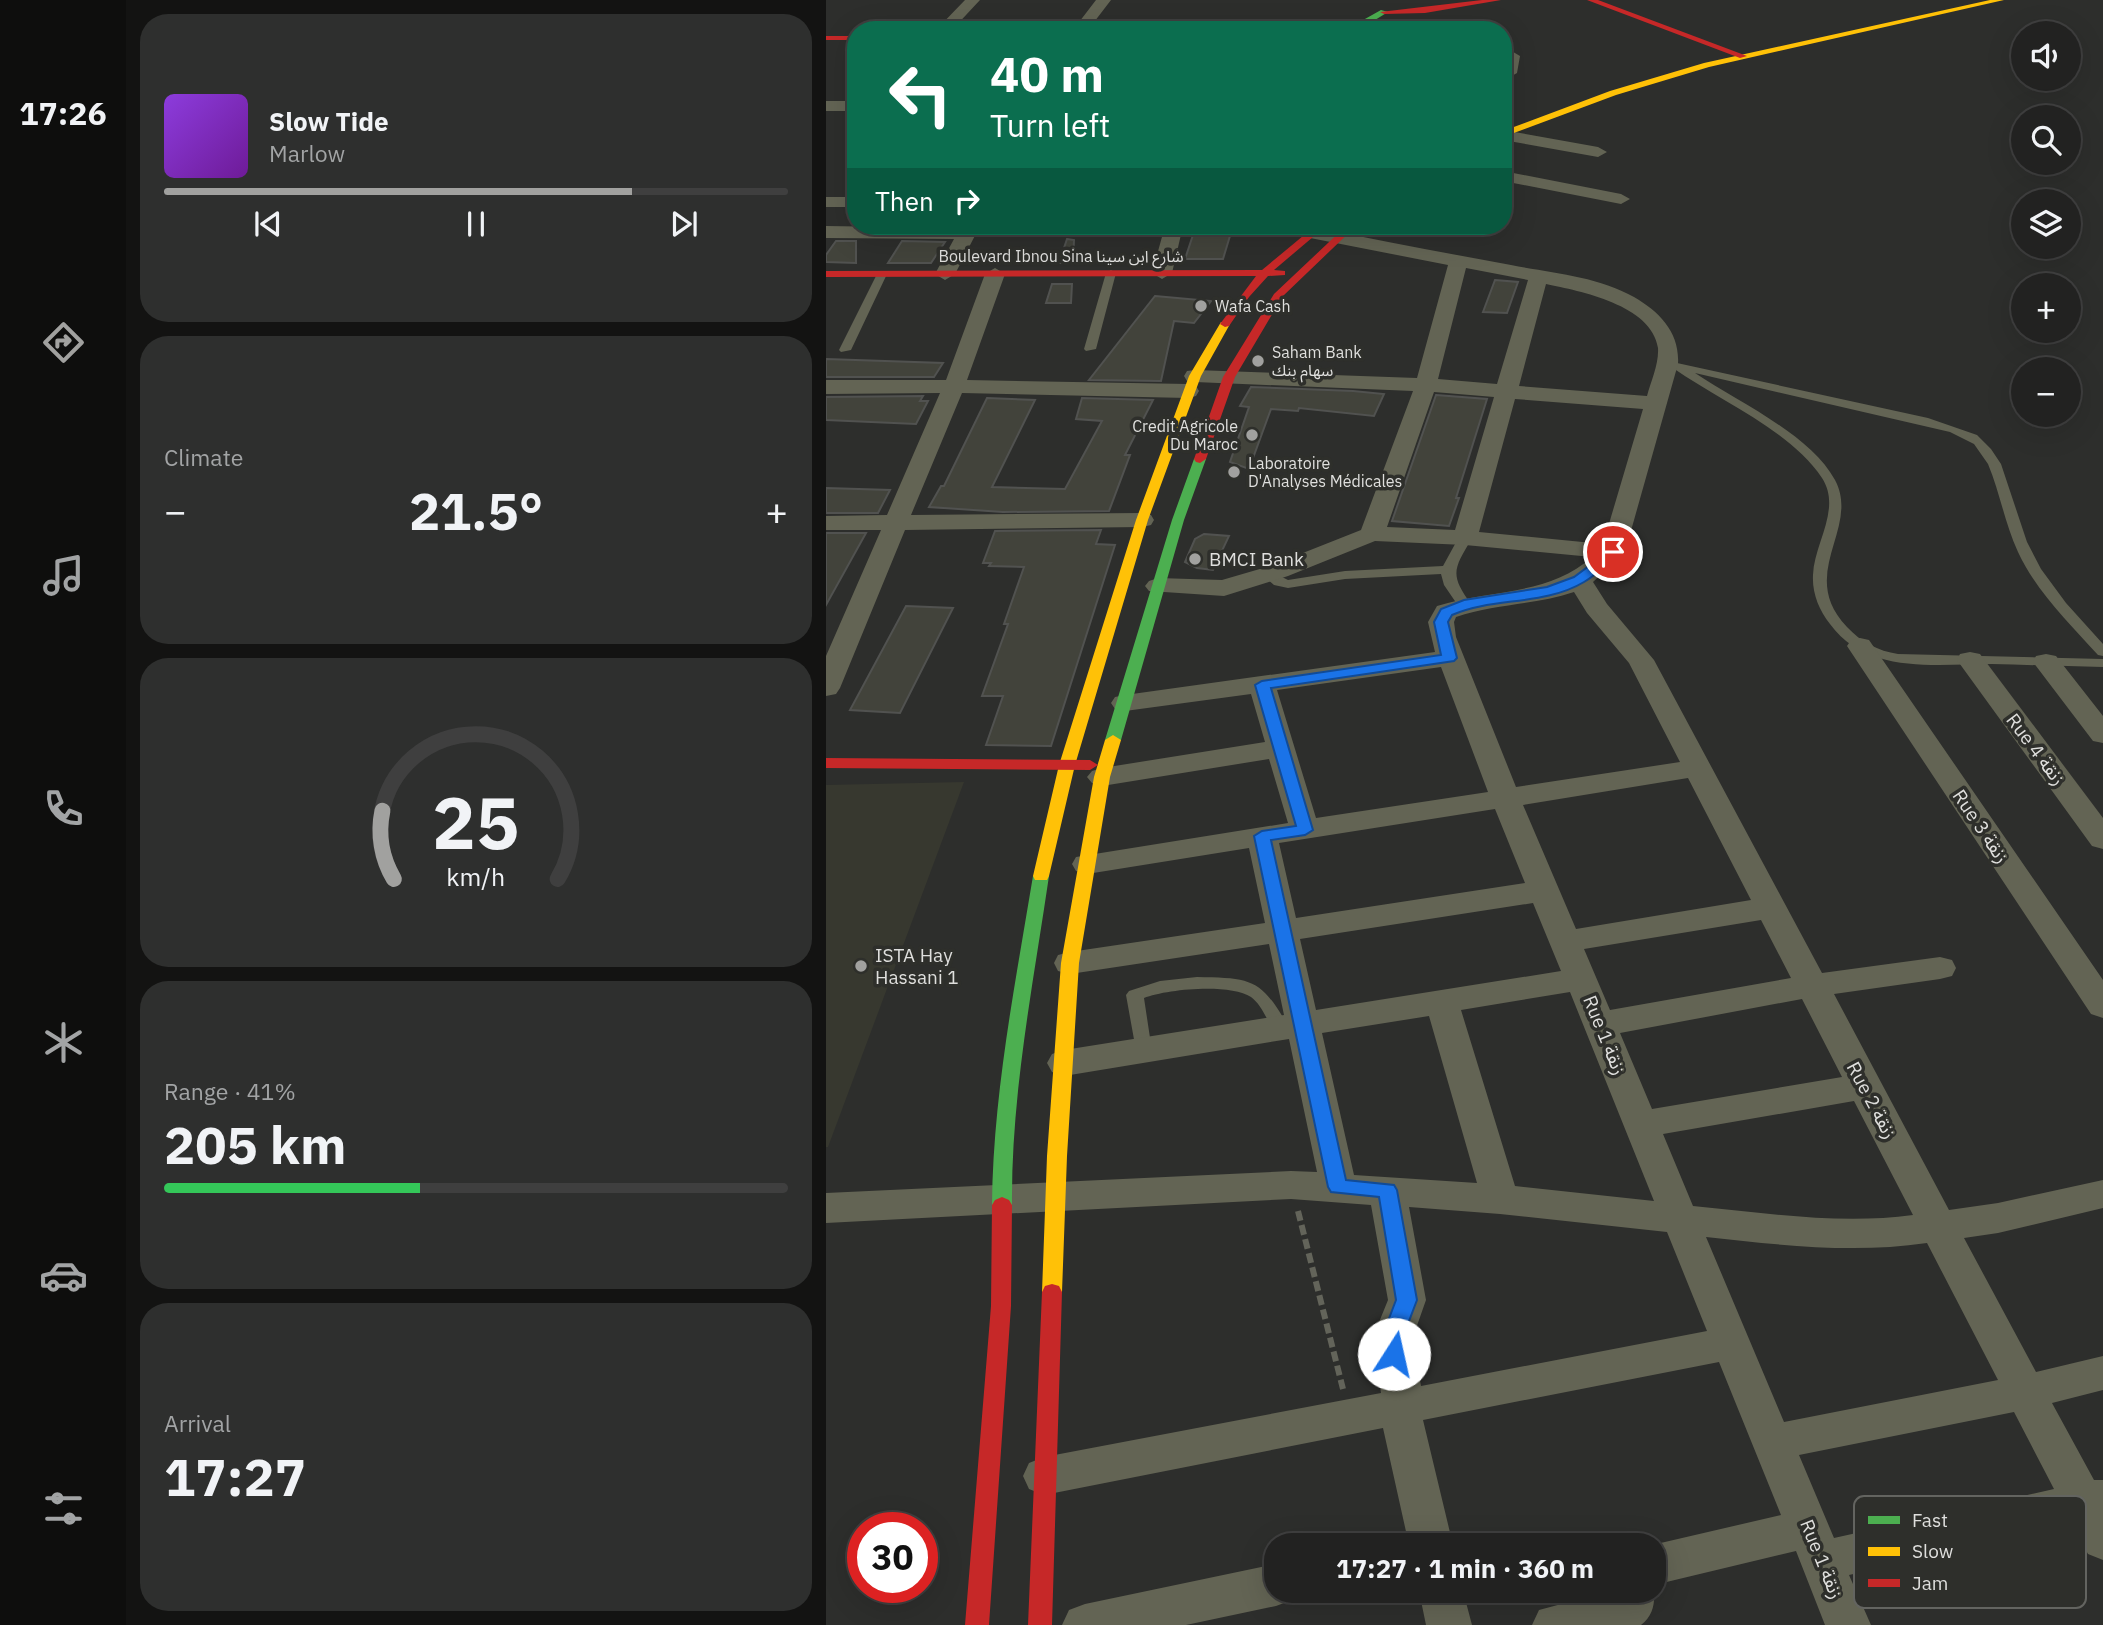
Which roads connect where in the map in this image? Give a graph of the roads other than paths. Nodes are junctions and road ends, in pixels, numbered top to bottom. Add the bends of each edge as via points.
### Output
1 (973, 0) edge
2 (1104, 0) edge
3 (1497, 0) edge
4 (1591, 0) edge
5 (1616, 0) edge
6 (1955, 0) edge
7 (2000, 0) edge
8 (1386, 6) edge
9 (1407, 6) edge
10 (952, 21) edge
11 (1087, 21) edge
12 (1366, 21) edge
13 (1381, 21) edge
14 (826, 32) edge
15 (847, 32) edge
16 (826, 38) edge
17 (847, 38) edge
18 (1725, 49) junction
19 (1743, 50) junction
20 (1512, 54) edge
21 (1512, 74) edge
22 (826, 106) edge
23 (847, 106) edge
24 (1512, 118) edge
25 (1512, 132) edge
26 (1512, 137) edge
27 (1598, 152) dead end
28 (1512, 178) edge
29 (1621, 199) dead end
30 (826, 202) edge
31 (847, 202) edge
32 (826, 232) edge
33 (847, 232) edge
34 (965, 235) edge
35 (1172, 235) edge
36 (1323, 235) edge
37 (1327, 235) edge
38 (1347, 235) edge
39 (1458, 262) junction
40 (1263, 272) junction
41 (1111, 273) junction
42 (1162, 273) junction
43 (826, 274) edge
44 (882, 274) junction
45 (945, 274) junction
46 (995, 274) junction
47 (1297, 274) junction
48 (1539, 275) junction
49 (1090, 348) dead end
50 (845, 350) dead end
51 (1672, 365) junction
52 (1229, 377) junction
53 (1192, 383) junction
54 (1426, 385) junction
55 (954, 386) junction
56 (826, 387) edge
57 (1508, 392) junction
58 (1654, 403) junction
59 (1142, 520) junction
60 (895, 522) junction
61 (826, 523) edge
62 (1372, 534) junction
63 (1465, 538) junction
64 (1613, 552) junction
65 (1447, 570) junction
66 (1268, 575) junction
67 (1579, 580) junction
68 (1158, 586) junction
69 (1464, 604) junction
70 (1860, 646) junction
71 (2103, 652) edge
72 (1449, 658) junction
73 (1970, 660) junction
74 (2046, 662) junction
75 (2103, 663) edge
76 (1262, 685) junction
77 (826, 688) edge
78 (1125, 703) junction
79 (2103, 734) edge
80 (1282, 748) junction
81 (826, 763) edge
82 (1067, 765) junction
83 (1696, 768) junction
84 (1104, 771) junction
85 (1506, 799) junction
86 (1305, 830) junction
87 (1262, 836) junction
88 (2103, 838) edge
89 (1087, 864) junction
90 (1544, 891) junction
91 (1769, 908) junction
92 (1284, 932) junction
93 (1566, 942) junction
94 (1070, 963) junction
95 (1940, 968) dead end
96 (1582, 979) junction
97 (1810, 986) junction
98 (2101, 1000) edge
99 (1442, 1002) junction
100 (1601, 1024) junction
101 (1293, 1027) junction
102 (1143, 1051) junction
103 (1065, 1063) junction
104 (1864, 1086) junction
105 (1642, 1124) junction
106 (1338, 1187) junction
107 (1387, 1190) junction
108 (2103, 1194) edge
109 (1057, 1196) junction
110 (1500, 1199) junction
111 (1002, 1201) junction
112 (826, 1208) edge
113 (1682, 1219) junction
114 (1940, 1226) junction
115 (1732, 1343) junction
116 (2103, 1373) edge
117 (2025, 1392) junction
118 (1403, 1408) junction
119 (1774, 1441) junction
120 (1044, 1476) junction
121 (2093, 1499) edge
122 (1428, 1533) edge
123 (1854, 1539) edge
124 (2103, 1540) edge
125 (1816, 1545) junction
126 (1666, 1564) edge
127 (1264, 1588) edge
128 (1444, 1603) edge
129 (1632, 1603) edge
130 (977, 1625) edge
131 (1040, 1625) edge
132 (1085, 1625) edge
133 (1449, 1625) edge
134 (1555, 1625) edge
135 (1848, 1625) edge

1 - 10 street
2 - 11 street
3 - 9 main road via 1444,9
4 - 18 main road
5 - 19 main road
6 - 19 main road
7 - 19 main road via 1760,51
8 - 9 main road
8 - 12 main road
9 - 13 main road
14 - 15 main road
16 - 17 main road
18 - 19 main road
18 - 24 main road via 1610,81
19 - 25 main road
20 - 21 lane via 1516,56
22 - 23 street
26 - 27 street
28 - 29 street
30 - 31 street
32 - 33 street
34 - 45 street
35 - 42 street
36 - 40 main road
37 - 47 main road
38 - 39 street
39 - 48 street
39 - 54 street
40 - 42 main road, Boulevard Ibnou Sina شارع ابن سينا
40 - 47 main road, Boulevard Ibnou Sina شارع ابن سينا
40 - 53 main road via 1236,305
41 - 42 main road, Boulevard Ibnou Sina شارع ابن سينا
41 - 46 main road, Boulevard Ibnou Sina شارع ابن سينا
41 - 49 lane
43 - 44 main road, Boulevard Ibnou Sina شارع ابن سينا
44 - 45 main road, Boulevard Ibnou Sina شارع ابن سينا
44 - 50 lane
45 - 46 main road, Boulevard Ibnou Sina شارع ابن سينا
46 - 55 street
47 - 52 main road via 1279,294
48 - 51 street via 1593,287 1632,302 1662,333
48 - 57 street
51 - 58 street
51 - 70 lane via 1793,438 1831,483 1835,507 1821,558 1822,601 1844,633
51 - 71 lane via 1928,422 1978,441 1990,455 2025,553 2052,596
52 - 53 street
52 - 54 street
52 - 68 main road
53 - 55 street
53 - 59 main road
54 - 57 street
54 - 62 street
55 - 56 street
55 - 60 street
57 - 58 street
57 - 63 street
58 - 64 street
59 - 60 street
59 - 82 main road
60 - 61 street
60 - 77 street
62 - 63 street
62 - 66 street
63 - 64 street
63 - 65 lane
64 - 67 street
65 - 66 lane via 1345,575 1289,584
65 - 69 lane via 1447,582
66 - 68 street via 1224,588
67 - 69 street via 1550,591
67 - 83 street, Rue 2 زنقة via 1596,608 1641,660
68 - 78 main road
69 - 72 street, Rue 1 زنقة via 1446,612 1441,622
70 - 73 lane via 1890,656
70 - 98 street, Rue 3 زنقة
72 - 76 street
72 - 85 street, Rue 1 زنقة
73 - 74 lane
73 - 88 street, Rue 4 زنقة
74 - 75 lane
74 - 79 street
76 - 78 street
76 - 80 street
78 - 84 main road
80 - 84 street
80 - 86 street
81 - 82 main road
82 - 84 main road
82 - 111 main road via 1040,880 1017,1028
83 - 85 street
83 - 91 street, Rue 2 زنقة
84 - 89 main road
85 - 86 street
85 - 90 street, Rue 1 زنقة
86 - 87 street
87 - 89 street
87 - 92 street
89 - 94 main road
90 - 92 street
90 - 93 street, Rue 1 زنقة
91 - 93 street
91 - 97 street, Rue 2 زنقة
92 - 94 street
92 - 101 street
93 - 96 street, Rue 1 زنقة
94 - 103 main road
95 - 97 street
96 - 99 street
96 - 100 street, Rue 1 زنقة
97 - 100 street
97 - 104 street, Rue 2 زنقة
99 - 101 street
99 - 110 street
100 - 105 street, Rue 1 زنقة
101 - 102 street
101 - 102 lane via 1246,988 1176,983 1136,995
101 - 106 street
102 - 103 street
103 - 109 main road
104 - 105 street
104 - 114 street, Rue 2 زنقة
105 - 113 street, Rue 1 زنقة
106 - 107 street
106 - 109 street via 1291,1185
107 - 110 street
107 - 118 street via 1406,1300 1393,1337
108 - 114 street
109 - 111 street
109 - 120 main road
110 - 113 street
111 - 112 street
111 - 130 main road via 1001,1306
113 - 114 street via 1798,1232 1899,1232
113 - 115 street, Rue 1 زنقة
114 - 117 street, Rue 2 زنقة
115 - 118 street
115 - 119 street, Rue 1 زنقة
116 - 117 street
117 - 119 street
117 - 121 street, Rue 2 زنقة
118 - 120 street
118 - 122 street via 1403,1427
119 - 125 street, Rue 1 زنقة
120 - 131 main road
121 - 124 street, Rue 2 زنقة
123 - 125 street
125 - 126 street
125 - 135 street, Rue 1 زنقة
127 - 132 street
128 - 133 street
129 - 134 street via 1624,1611

